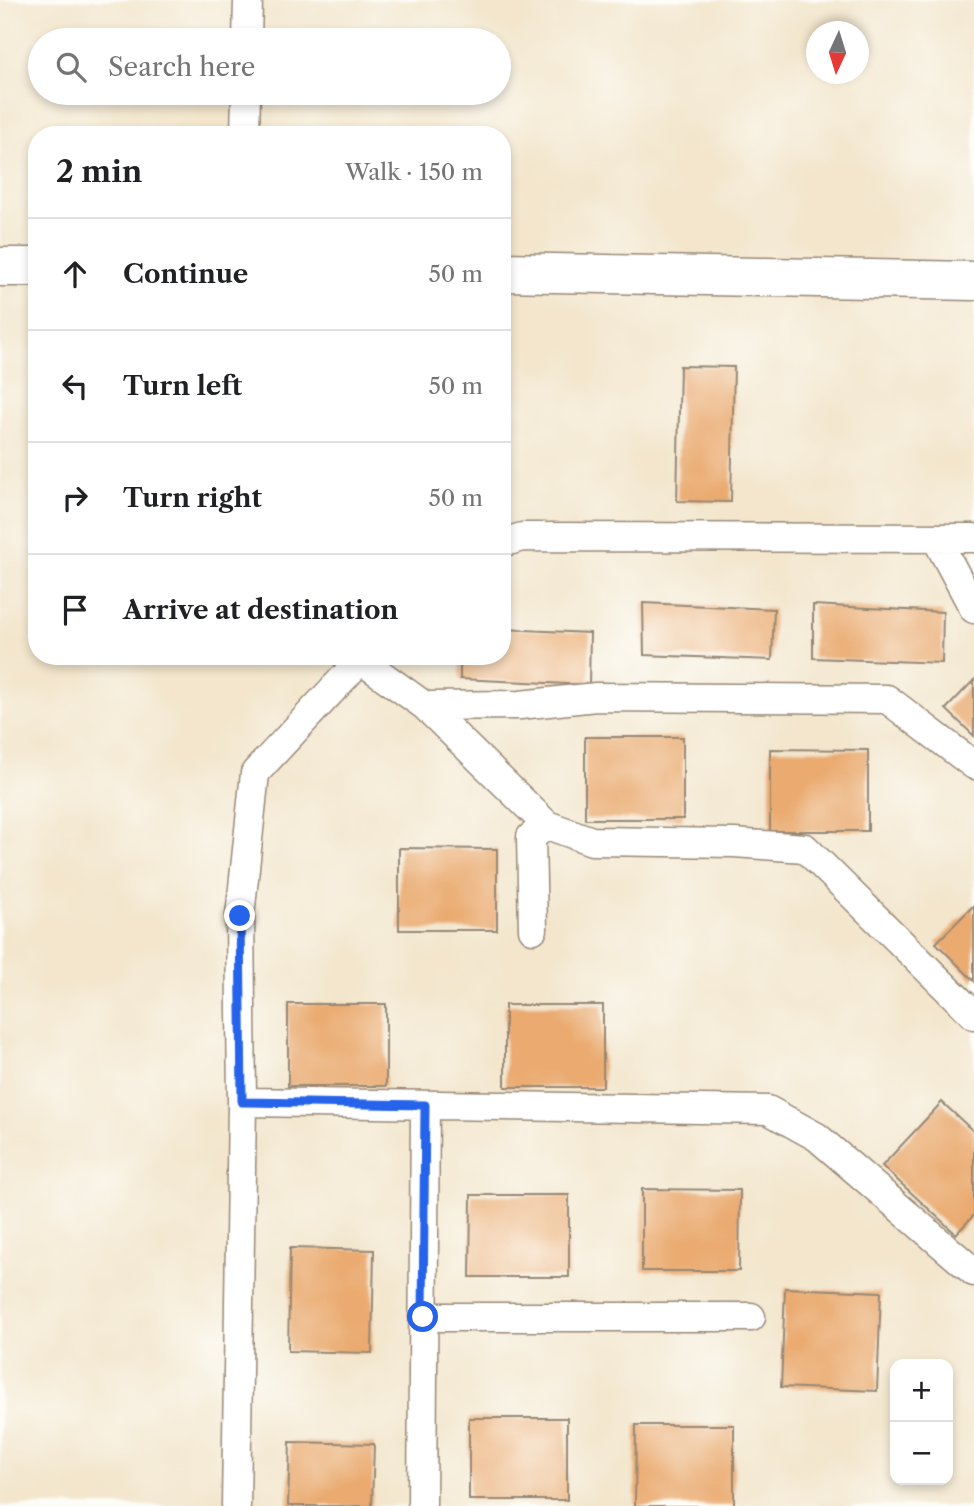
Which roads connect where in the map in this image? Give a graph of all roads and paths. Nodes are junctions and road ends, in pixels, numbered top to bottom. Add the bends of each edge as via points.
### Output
1 (248, 0) edge
2 (247, 28) edge
3 (246, 105) edge
4 (245, 126) edge
5 (0, 267) edge
6 (28, 267) edge
7 (511, 272) edge
8 (974, 281) edge
9 (936, 538) junction
10 (974, 538) edge
11 (511, 540) edge
12 (974, 609) edge
13 (355, 665) edge
14 (371, 665) edge
15 (425, 706) junction
16 (974, 765) edge
17 (547, 825) junction
18 (533, 929) dead end
19 (974, 1015) edge
20 (242, 1102) junction
21 (425, 1105) junction
22 (974, 1272) edge
23 (423, 1317) junction
24 (751, 1317) dead end
25 (236, 1506) edge
26 (422, 1506) edge

1 - 2 street
3 - 4 street
5 - 6 street
7 - 8 street
9 - 10 street
9 - 11 street
9 - 12 street
13 - 20 street via 255,773 240,916
14 - 15 street
15 - 16 street via 520,705 596,697 887,699
15 - 17 street
17 - 18 street via 531,836
17 - 19 street via 592,841 805,848
20 - 21 street
20 - 25 street
21 - 22 street via 768,1111 817,1137
21 - 23 street
23 - 24 street
23 - 26 street

